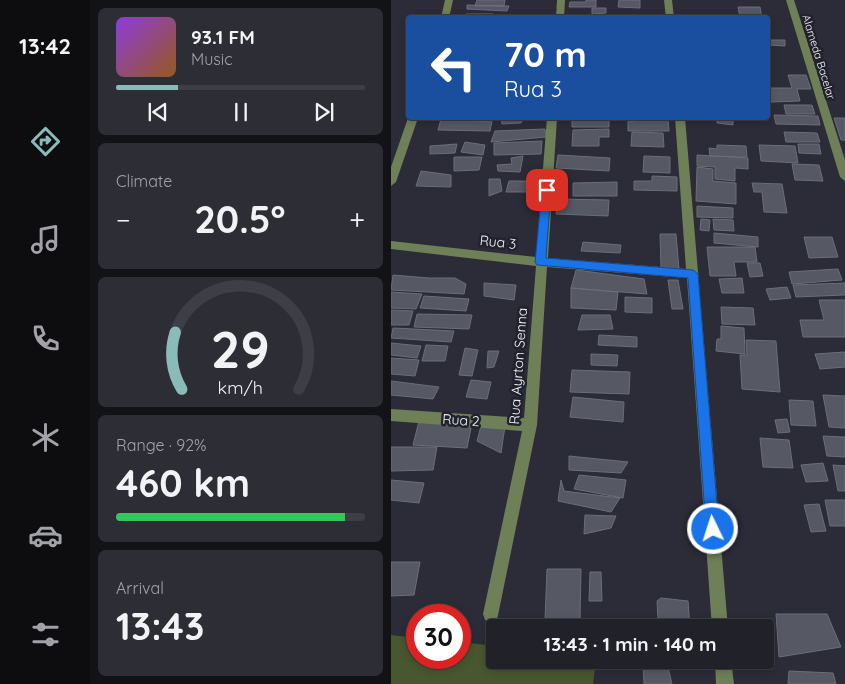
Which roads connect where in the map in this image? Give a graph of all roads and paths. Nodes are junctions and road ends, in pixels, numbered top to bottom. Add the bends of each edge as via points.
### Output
1 (449, 0) edge
2 (561, 0) edge
3 (668, 0) edge
4 (790, 0) edge
5 (446, 15) edge
6 (560, 15) edge
7 (670, 15) edge
8 (412, 120) edge
9 (553, 120) edge
10 (679, 120) edge
11 (845, 178) edge
12 (391, 182) edge
13 (391, 245) edge
14 (541, 262) junction
15 (693, 274) junction
16 (391, 415) edge
17 (530, 425) junction
18 (491, 614) dead end
19 (720, 619) edge
20 (724, 669) edge
21 (725, 684) edge

1 - 5 street
2 - 6 street
3 - 7 street
4 - 11 street, Alameda Bacelar
8 - 12 street
9 - 14 street, Rua Ayrton Senna
10 - 15 street
13 - 14 street, Rua 3
14 - 15 street, Rua 3
14 - 17 street, Rua Ayrton Senna
15 - 19 street
16 - 17 street, Rua 2
17 - 18 street, Rua Ayrton Senna
20 - 21 street

